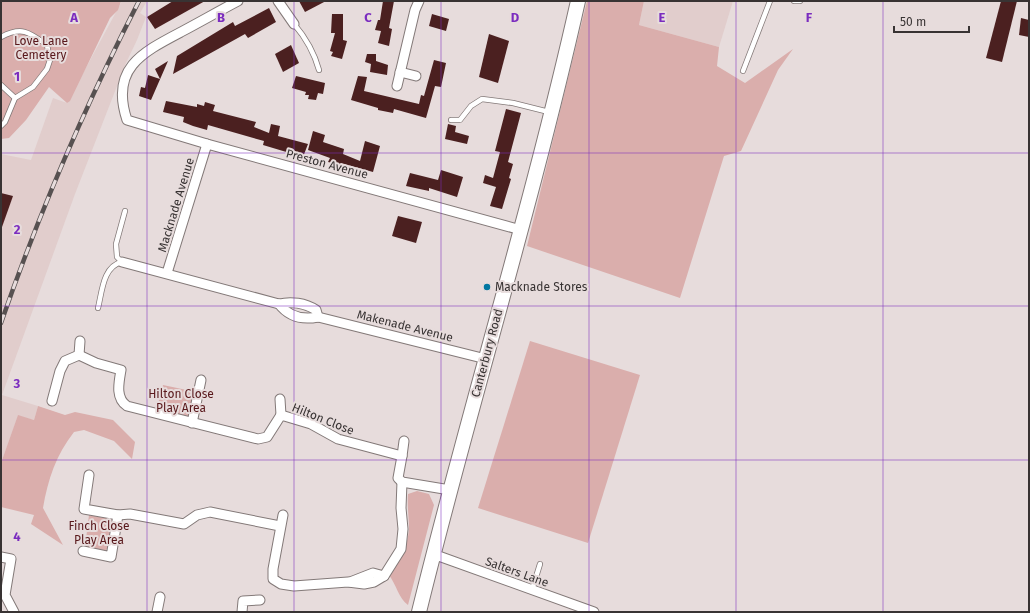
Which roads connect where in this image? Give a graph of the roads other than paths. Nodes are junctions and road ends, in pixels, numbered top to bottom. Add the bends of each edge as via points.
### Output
1 (238, 1) edge
2 (278, 1) edge
3 (419, 1) edge
4 (578, 1) edge
5 (770, 1) edge
6 (794, 1) edge
7 (800, 1) edge
8 (294, 24) joint
9 (1, 37) edge
10 (319, 70) dead end
11 (743, 71) dead end
12 (400, 72) junction
13 (416, 76) dead end
14 (1, 85) edge
15 (397, 86) dead end
16 (15, 98) junction
17 (550, 113) junction
18 (451, 120) dead end
19 (1, 126) edge
20 (207, 144) junction
21 (125, 211) dead end
22 (520, 230) junction
23 (122, 262) junction
24 (167, 273) junction
25 (278, 304) junction
26 (98, 308) dead end
27 (318, 317) junction
28 (80, 341) dead end
29 (79, 355) junction
30 (486, 359) junction
31 (201, 380) dead end
32 (280, 399) dead end
33 (52, 401) dead end
34 (281, 415) junction
35 (192, 423) junction
36 (404, 441) dead end
37 (402, 456) junction
38 (89, 475) dead end
39 (402, 482) junction
40 (450, 490) junction
41 (283, 514) dead end
42 (118, 515) junction
43 (280, 526) junction
44 (83, 551) dead end
45 (433, 554) junction
46 (1, 557) edge
47 (540, 564) dead end
48 (532, 590) junction
49 (160, 597) dead end
50 (260, 600) dead end
51 (14, 612) edge
52 (160, 612) edge
53 (242, 612) edge
54 (419, 612) edge
55 (594, 612) edge

1 - 20 street, Preston Avenue via 139,56 126,76 122,90 122,105 127,120
2 - 8 street
3 - 12 street
4 - 17 main road, Canterbury Road
5 - 11 lane
6 - 7 lane
8 - 10 lane via 304,35
9 - 16 lane via 21,30 47,45 50,60 48,69 33,87
12 - 13 street
12 - 15 street
14 - 16 lane
16 - 19 lane
17 - 18 lane via 513,103 482,99 471,106 460,120
17 - 22 main road, Canterbury Road
20 - 22 street, Preston Avenue
20 - 24 street, Macknade Avenue
21 - 23 lane via 116,244 117,257
22 - 30 main road, Canterbury Road
23 - 24 street, Makenade Avenue
23 - 26 lane via 109,270
24 - 25 street, Makenade Avenue
25 - 27 street, Makenade Avenue via 286,312 301,318
25 - 27 street, Makenade Avenue via 302,304 316,310
27 - 30 street, Makenade Avenue
28 - 29 street
29 - 33 street via 66,361 60,370
29 - 35 street, Hilton Close via 96,363 122,367 118,389 122,403
30 - 40 main road, Canterbury Road
31 - 35 street
32 - 34 street, Hilton Close
34 - 35 street, Hilton Close via 267,437 258,439
34 - 37 street, Hilton Close via 304,422 343,441
36 - 37 street
37 - 39 street via 398,478
38 - 42 street via 84,509
39 - 40 street
39 - 43 street via 401,549 384,576 373,573 348,582 322,584 296,581 281,584 273,579
40 - 45 main road, Canterbury Road
41 - 43 street
42 - 43 street via 130,514 184,524 197,514 210,512
42 - 44 street via 111,557
45 - 48 street, Salters Lane
45 - 54 main road, Canterbury Road
46 - 51 street via 11,559 5,595
47 - 48 lane
48 - 55 street, Salters Lane
49 - 52 street
50 - 53 street via 243,601

